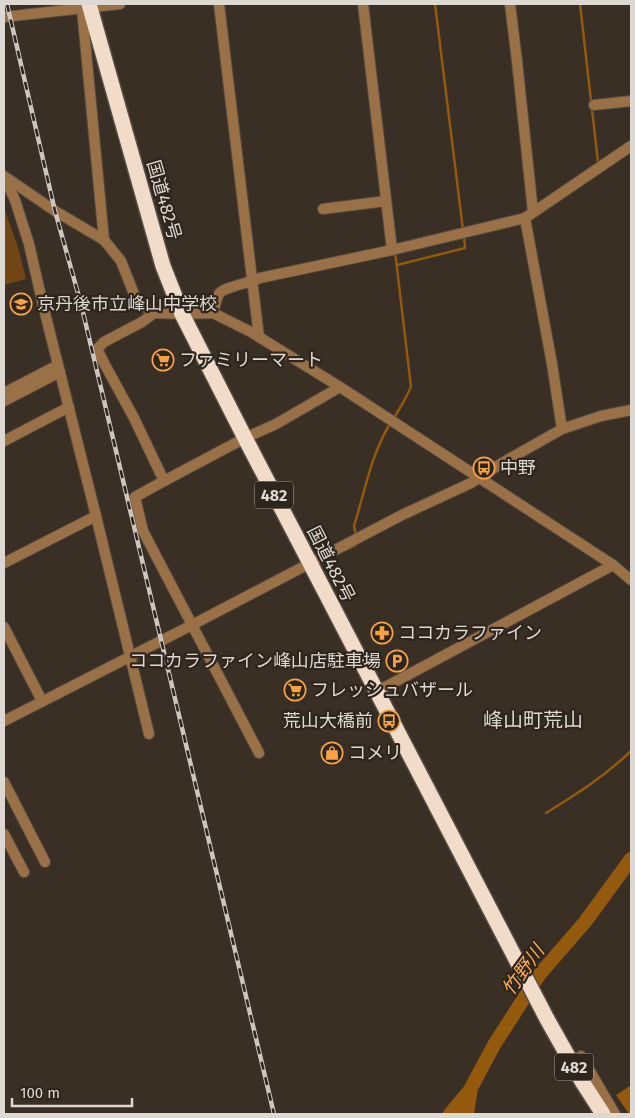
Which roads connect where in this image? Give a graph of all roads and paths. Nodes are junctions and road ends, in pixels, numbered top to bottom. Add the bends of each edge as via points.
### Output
1 (120, 4) edge
2 (219, 4) edge
3 (363, 4) edge
4 (510, 4) edge
5 (87, 7) edge
6 (4, 17) edge
7 (631, 101) edge
8 (594, 105) dead end
9 (631, 146) edge
10 (4, 176) edge
11 (386, 201) junction
12 (323, 209) dead end
13 (529, 215) junction
14 (104, 240) junction
15 (392, 250) junction
16 (253, 282) junction
17 (154, 313) junction
18 (213, 313) junction
19 (182, 314) junction
20 (259, 337) junction
21 (59, 368) junction
22 (340, 387) junction
23 (4, 393) edge
24 (4, 401) edge
25 (69, 407) junction
26 (631, 410) edge
27 (562, 429) junction
28 (245, 438) junction
29 (4, 441) edge
30 (479, 478) junction
31 (164, 481) junction
32 (96, 516) junction
33 (309, 563) junction
34 (4, 564) edge
35 (613, 565) junction
36 (631, 580) edge
37 (192, 625) junction
38 (4, 627) edge
39 (130, 656) junction
40 (376, 692) junction
41 (42, 701) junction
42 (4, 721) edge
43 (149, 734) dead end
44 (259, 752) dead end
45 (4, 782) edge
46 (4, 834) edge
47 (45, 862) dead end
48 (24, 872) dead end
49 (581, 1056) dead end
50 (603, 1114) edge
51 (615, 1114) edge

1 - 5 street
2 - 16 street
3 - 11 street
4 - 13 street
5 - 6 street
5 - 14 street
5 - 19 highway, 国道482号 / 482 via 163,266
7 - 8 street
9 - 13 street
10 - 14 street
10 - 21 street via 29,244
11 - 12 street
11 - 15 street
13 - 15 street
13 - 27 street
14 - 17 street via 121,261 136,299
15 - 16 street
16 - 18 street via 219,293
16 - 20 street
17 - 19 street
17 - 31 street via 97,349
18 - 19 street
18 - 20 street
19 - 28 highway, 国道482号 / 482
20 - 22 street
21 - 23 street
21 - 24 street
21 - 25 street
22 - 28 street
22 - 30 street
25 - 29 street
25 - 32 street
26 - 27 street
27 - 30 street
28 - 31 street
28 - 33 highway, 国道482号 / 482
30 - 33 street
30 - 35 street
31 - 37 street via 135,497 143,531
32 - 34 street
32 - 39 street
33 - 37 street
33 - 40 highway, 国道482号 / 482
35 - 36 street
35 - 40 street
37 - 39 street
37 - 44 street
38 - 41 street
39 - 41 street
39 - 43 street
40 - 50 highway, 国道482号 / 482 via 547,1019
41 - 42 street
45 - 47 street
46 - 48 street
49 - 51 street

